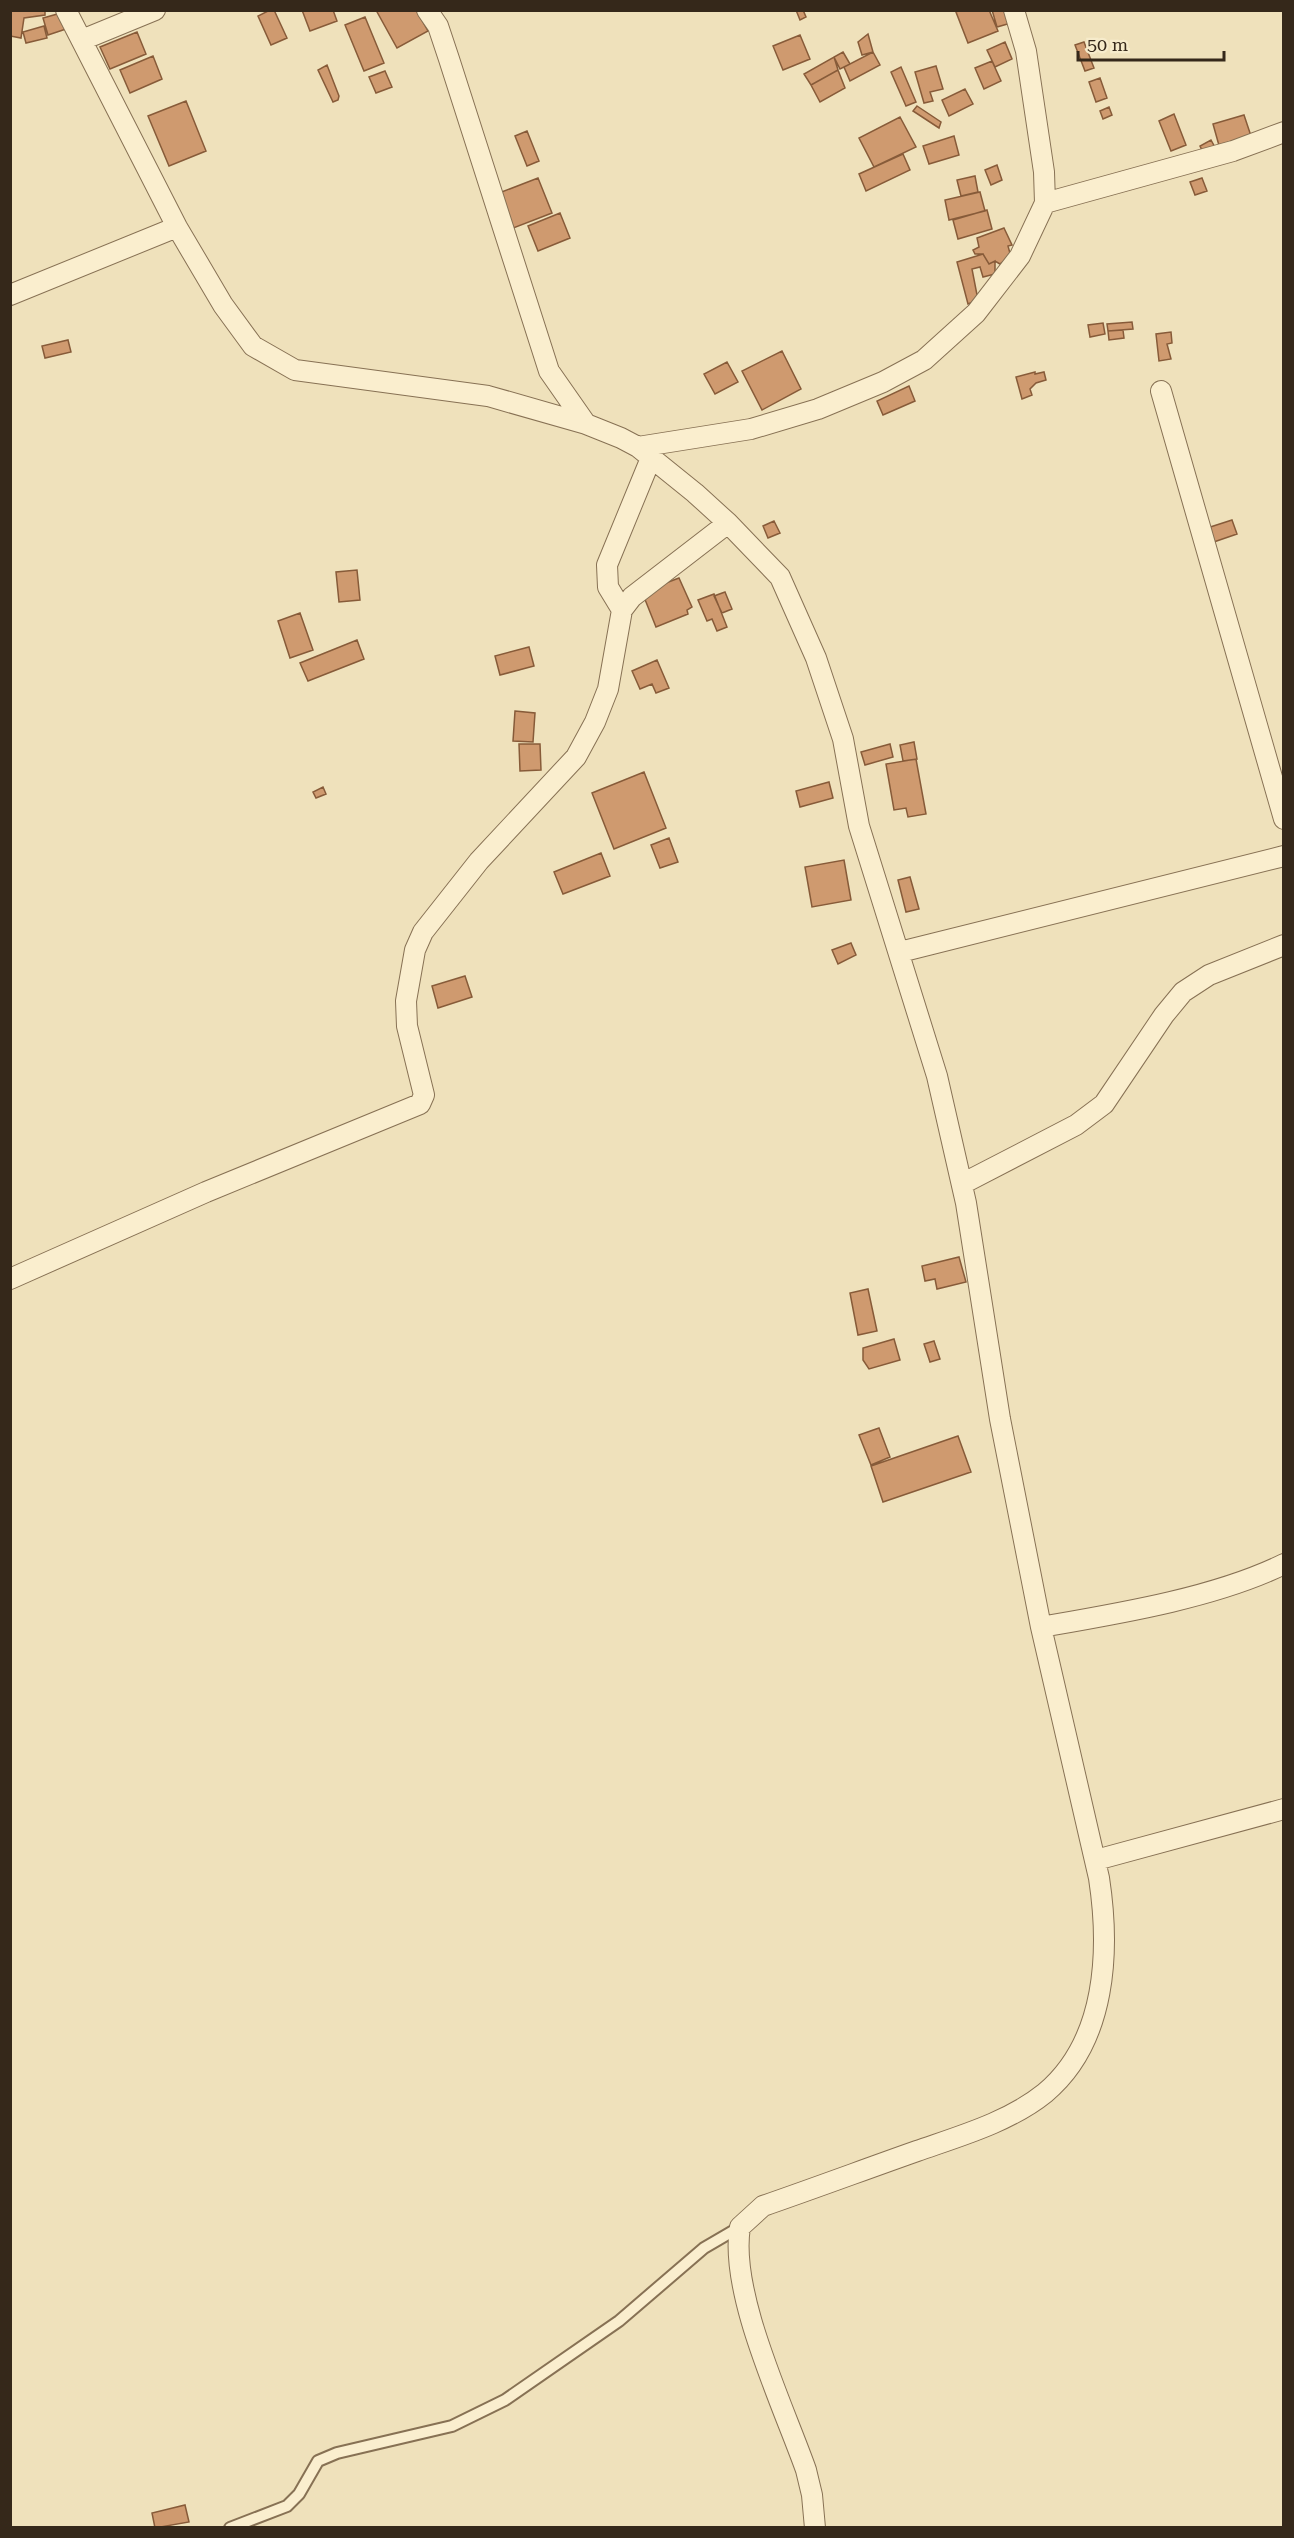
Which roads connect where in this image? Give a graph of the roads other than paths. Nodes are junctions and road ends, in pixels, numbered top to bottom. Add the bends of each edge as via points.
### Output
1 (66, 10) edge
2 (155, 10) edge
3 (427, 10) edge
4 (1014, 10) edge
5 (82, 40) junction
6 (1284, 132) edge
7 (1045, 203) junction
8 (177, 226) junction
9 (10, 295) edge
10 (1161, 391) dead end
11 (586, 424) junction
12 (644, 452) junction
13 (728, 522) junction
14 (622, 610) junction
15 (1284, 819) edge
16 (1284, 856) edge
17 (1284, 945) edge
18 (900, 952) junction
19 (962, 1184) junction
20 (10, 1279) edge
21 (1284, 1564) edge
22 (1041, 1627) junction
23 (1284, 1809) edge
24 (1096, 1860) junction
25 (740, 2227) junction
26 (230, 2528) edge
27 (815, 2528) edge

1 - 5 street
2 - 5 street
3 - 11 street via 438,26 549,371
4 - 7 street via 1026,51
5 - 8 street
6 - 7 street via 1233,151
7 - 12 street via 1020,256 996,290 924,360 883,382 778,422
8 - 9 street
8 - 11 street via 223,305 253,346 295,370 488,396
10 - 15 street
11 - 12 street
12 - 13 street
12 - 14 street via 607,565 608,587
13 - 14 street via 648,582
13 - 18 street via 780,577 816,658 843,739 859,826
14 - 20 street via 608,689 596,722 576,757 479,861 423,932 406,1001 407,1026 424,1095 420,1104 206,1192
16 - 18 street
17 - 19 street via 1209,975 1183,992 1104,1104 1076,1125
18 - 19 street via 937,1076
19 - 22 street via 999,1419
21 - 22 street via 1180,1598
22 - 24 street
23 - 24 street
24 - 25 street via 1104,1912 1097,2006 1074,2057 1045,2092 1007,2116 961,2136 763,2206
25 - 26 lane via 704,2248 619,2320 505,2400 452,2426 318,2461 299,2494 287,2506
25 - 27 street via 738,2248 750,2317 806,2470

